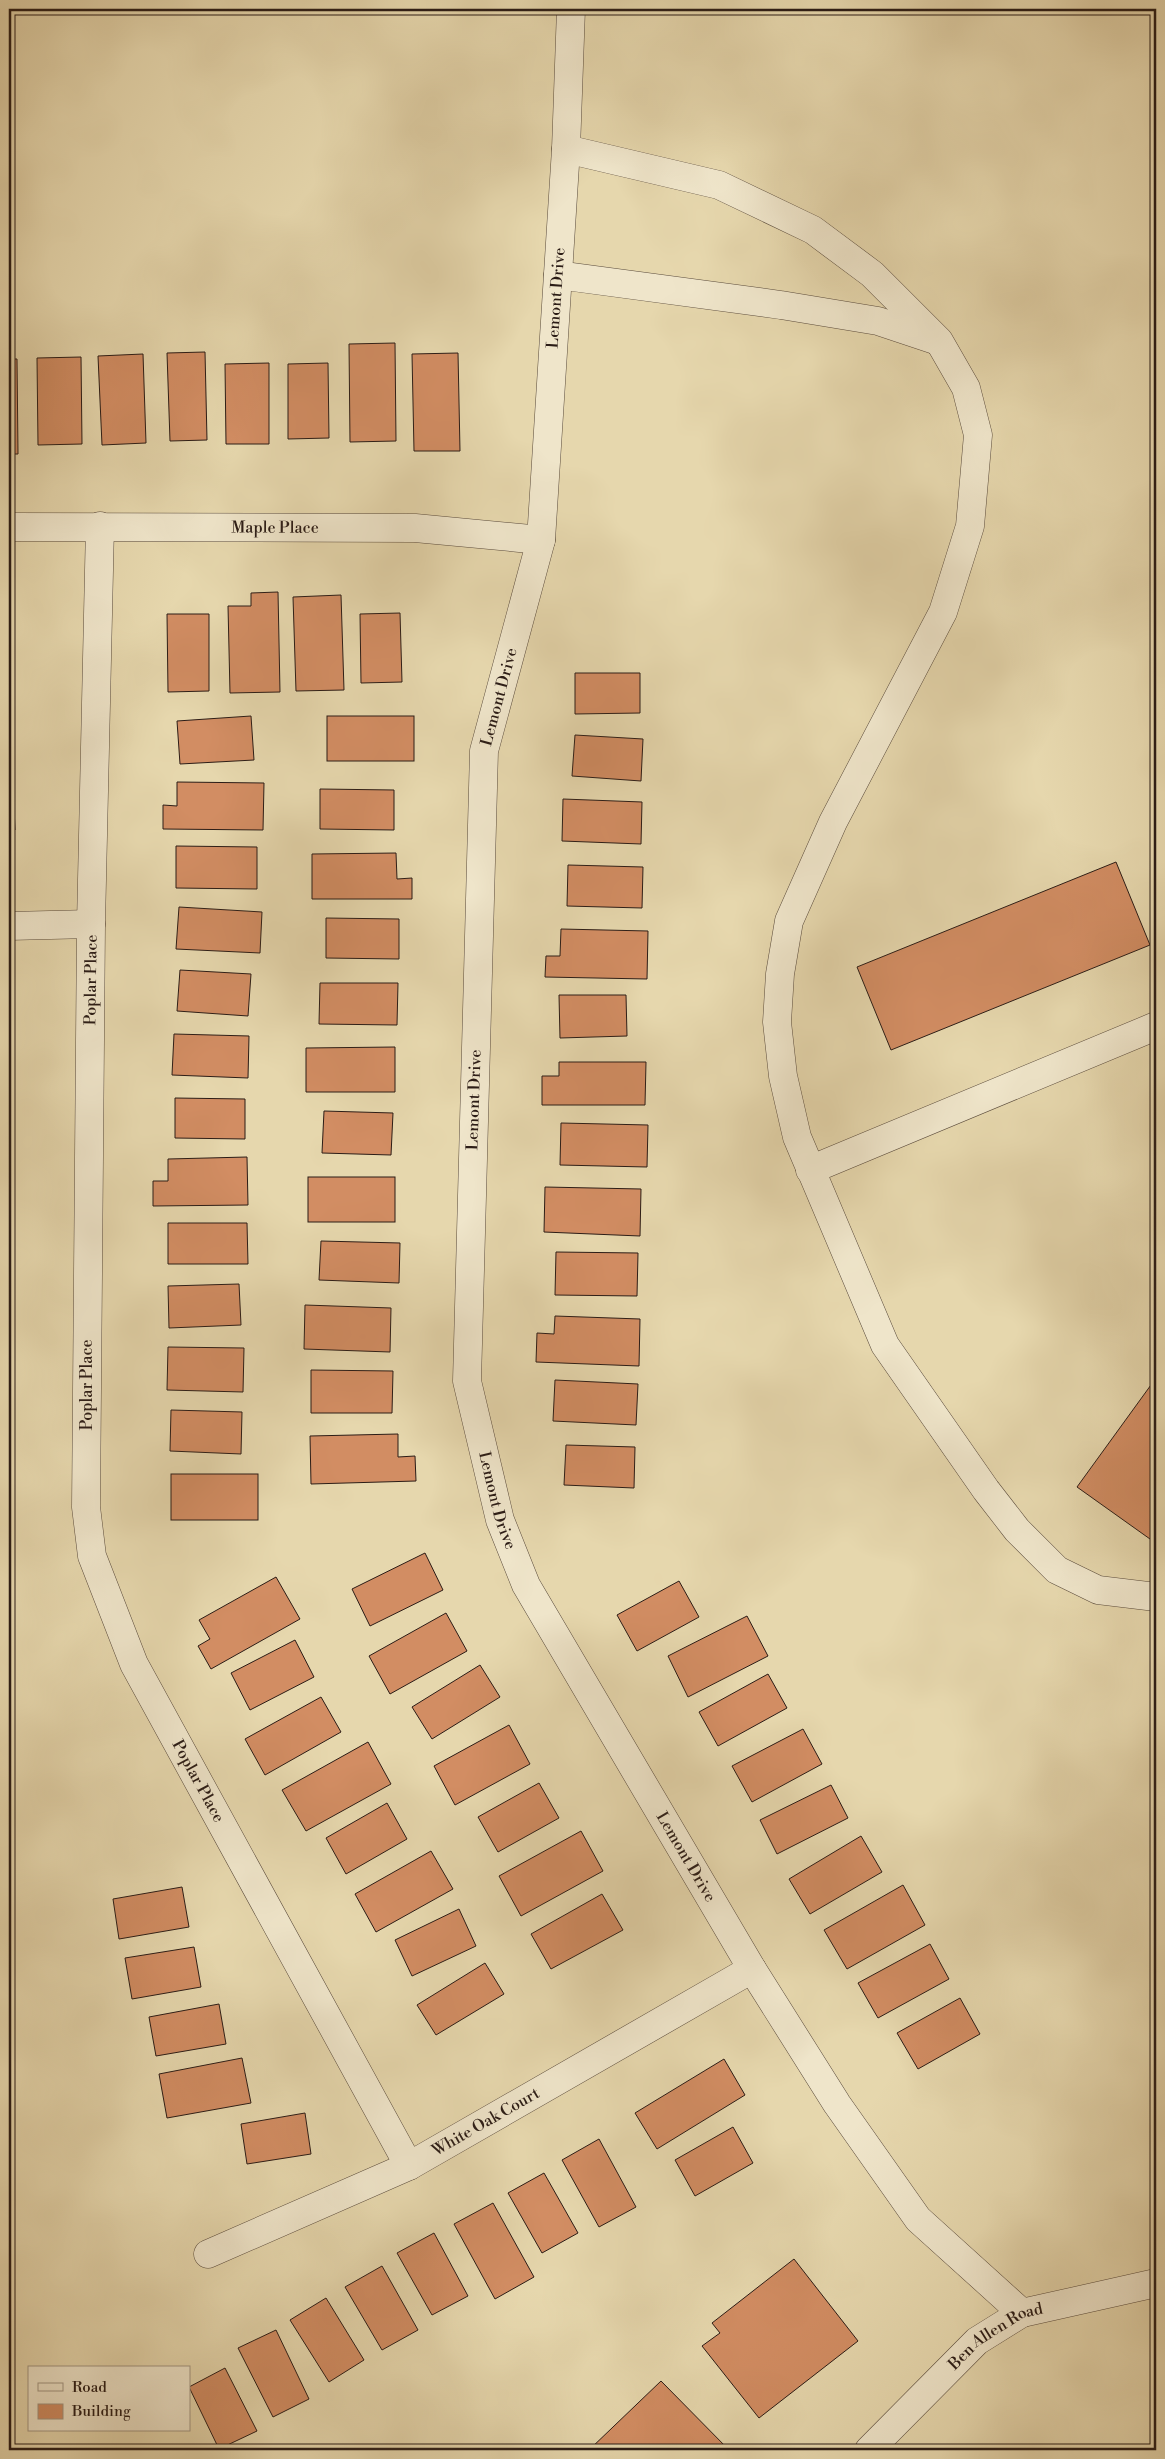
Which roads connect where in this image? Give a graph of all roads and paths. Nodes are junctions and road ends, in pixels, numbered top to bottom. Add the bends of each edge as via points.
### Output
1 (572, 9) edge
2 (566, 148) junction
3 (558, 275) junction
4 (939, 341) junction
5 (100, 526) junction
6 (9, 527) edge
7 (541, 540) junction
8 (92, 924) junction
9 (9, 926) edge
10 (1156, 1026) edge
11 (810, 1170) junction
12 (1156, 1597) edge
13 (752, 1969) junction
14 (408, 2166) junction
15 (208, 2254) dead end
16 (1156, 2283) edge
17 (1022, 2313) junction
18 (869, 2450) edge

1 - 2 street, Lemont Drive
2 - 3 street, Lemont Drive
2 - 4 street via 719,185 813,230 872,274
3 - 4 street via 878,321
3 - 7 street, Lemont Drive
4 - 11 street via 966,388 978,434 970,526 943,612 833,822 789,921 781,965 777,1022 783,1076 797,1137
5 - 6 street, Maple Place
5 - 7 street, Maple Place via 414,528
5 - 8 street, Poplar Place
7 - 13 street, Lemont Drive via 484,750 466,1381 500,1520 526,1584
8 - 9 street
8 - 14 street, Poplar Place via 86,1507 92,1556 134,1664
10 - 11 street
11 - 12 street via 885,1345 1017,1530 1057,1570 1098,1590
13 - 14 street, White Oak Court
13 - 17 street, Lemont Drive via 837,2104 918,2219
14 - 15 street, White Oak Court
16 - 17 street, Ben Allen Road
17 - 18 street, Ben Allen Road via 977,2341

